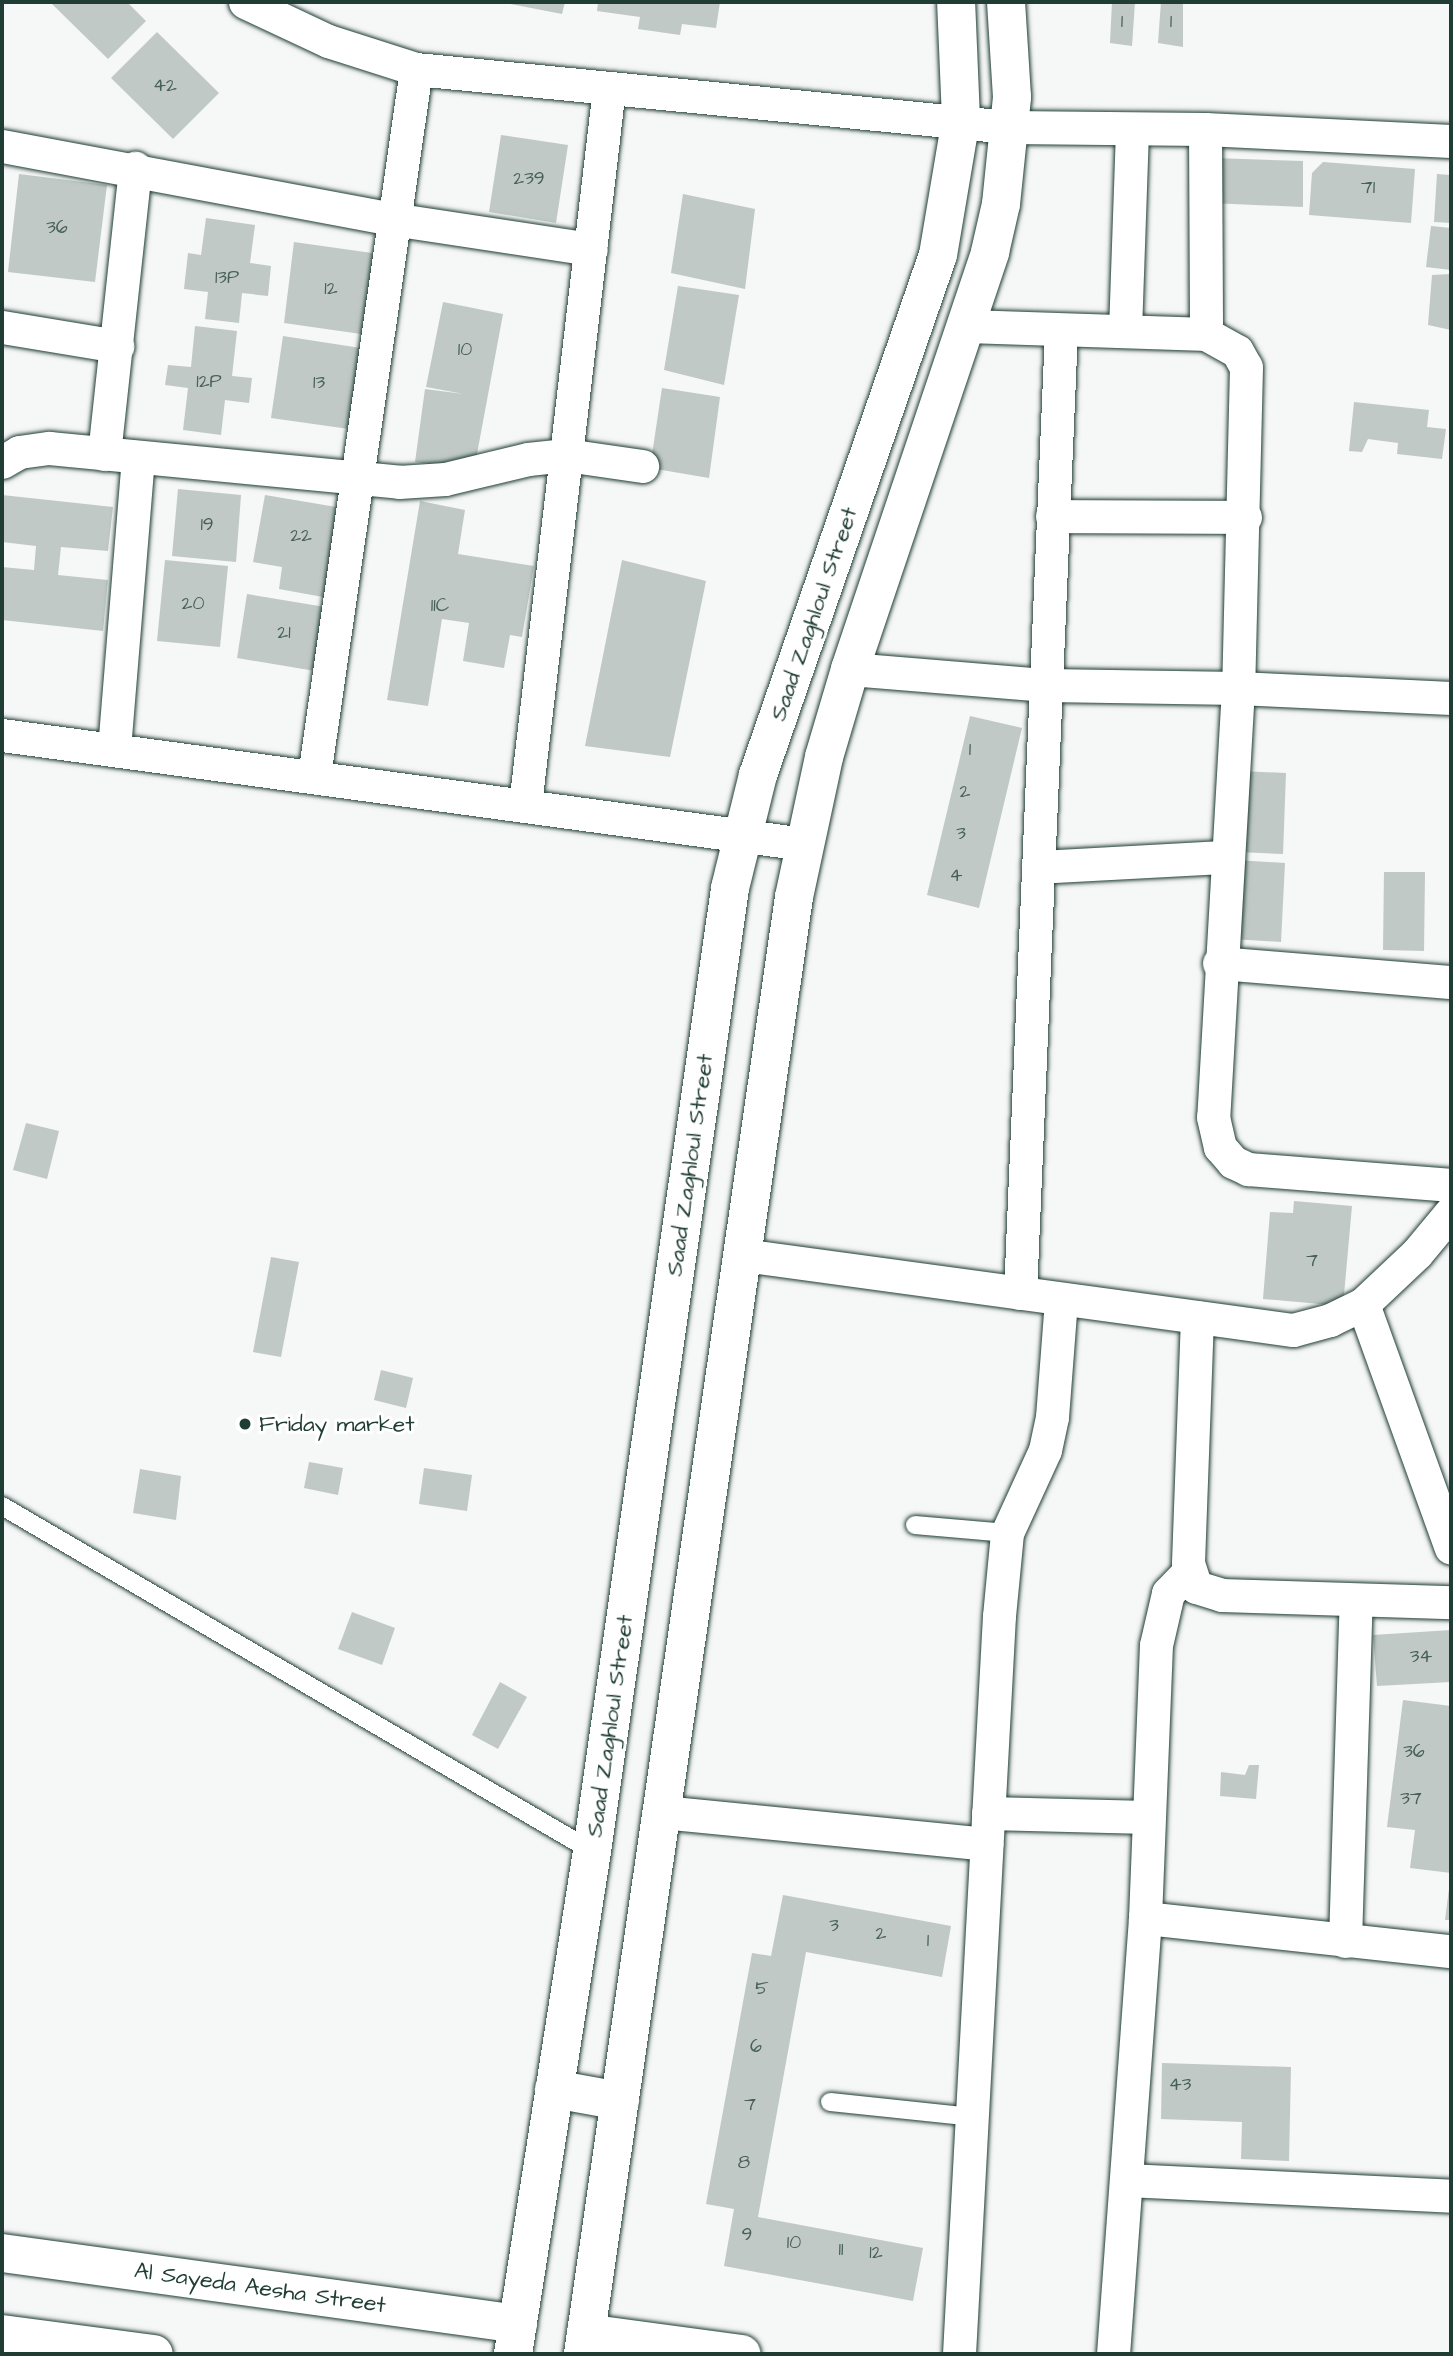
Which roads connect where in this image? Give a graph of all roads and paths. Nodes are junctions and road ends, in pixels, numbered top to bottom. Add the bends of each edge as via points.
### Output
1 (245, 2) edge
2 (956, 2) edge
3 (1006, 2) edge
4 (416, 69) junction
5 (609, 88) junction
6 (961, 119) junction
7 (1009, 127) junction
8 (1205, 129) junction
9 (1132, 131) junction
10 (1451, 141) edge
11 (2, 146) edge
12 (135, 168) junction
13 (393, 219) junction
14 (591, 249) junction
15 (968, 326) junction
16 (2, 327) edge
17 (1060, 330) junction
18 (1125, 331) junction
19 (1206, 334) junction
20 (117, 346) junction
21 (104, 454) junction
22 (566, 455) junction
23 (138, 457) junction
24 (2, 462) edge
25 (642, 466) dead end
26 (357, 480) junction
27 (1052, 516) junction
28 (1245, 517) junction
29 (850, 669) junction
30 (1045, 685) junction
31 (1238, 688) junction
32 (1451, 698) edge
33 (2, 734) edge
34 (114, 750) junction
35 (314, 776) junction
36 (526, 805) junction
37 (741, 835) junction
38 (804, 844) junction
39 (1225, 858) junction
40 (1038, 867) junction
41 (1220, 963) junction
42 (1451, 982) edge
43 (1451, 1185) edge
44 (1451, 1212) edge
45 (743, 1255) junction
46 (1020, 1293) junction
47 (1061, 1298) junction
48 (1363, 1304) junction
49 (1197, 1317) junction
50 (2, 1506) edge
51 (915, 1525) dead end
52 (1007, 1533) junction
53 (1451, 1548) edge
54 (1188, 1572) junction
55 (1356, 1600) junction
56 (1451, 1602) edge
57 (662, 1812) junction
58 (1148, 1817) junction
59 (987, 1829) junction
60 (592, 1851) junction
61 (1145, 1918) junction
62 (1345, 1941) junction
63 (1451, 1951) edge
64 (554, 2089) junction
65 (620, 2101) junction
66 (830, 2102) dead end
67 (972, 2116) junction
68 (1128, 2180) junction
69 (1451, 2196) edge
70 (2, 2253) edge
71 (2, 2334) edge
72 (515, 2339) edge
73 (585, 2344) edge
74 (154, 2354) edge
75 (731, 2354) edge
76 (959, 2354) edge
77 (1113, 2354) edge

1 - 4 street via 328,41
2 - 6 street, Saad Zaghloul Street
3 - 7 street via 1011,42
4 - 5 street
4 - 13 street
5 - 6 street
5 - 14 street
6 - 7 street
6 - 37 street, Saad Zaghloul Street via 938,255
7 - 9 street
7 - 15 street via 1001,204
8 - 9 street
8 - 10 street
8 - 19 street
9 - 18 street
11 - 12 street
12 - 13 street
12 - 20 street
13 - 14 street
13 - 26 street
14 - 22 street
15 - 17 street
15 - 29 street
16 - 20 street
17 - 18 street
17 - 27 street
18 - 19 street
19 - 28 street via 1237,351 1246,367
20 - 21 street
21 - 23 street
21 - 24 street via 49,448 19,452
22 - 25 street
22 - 26 street via 528,459 445,480
22 - 36 street
23 - 26 street
23 - 34 street
26 - 35 street
27 - 28 street
27 - 30 street
28 - 31 street
29 - 30 street
29 - 38 street
30 - 31 street
30 - 40 street
31 - 32 street
31 - 39 street
33 - 34 street
34 - 35 street
35 - 36 street
36 - 37 street
37 - 38 street
37 - 60 street, Saad Zaghloul Street
38 - 45 street
39 - 40 street
39 - 41 street
40 - 46 street
41 - 42 street
41 - 43 street via 1213,1117 1220,1147 1233,1162 1248,1169
44 - 48 street via 1417,1253
45 - 46 street
45 - 57 street
46 - 47 street
47 - 49 street
47 - 52 street via 1045,1450
48 - 49 street via 1330,1320 1293,1330
48 - 53 street
49 - 54 street
50 - 60 lane
51 - 52 lane
52 - 59 street
54 - 55 street via 1196,1587 1211,1593
54 - 58 street via 1168,1593 1158,1619
55 - 56 street
55 - 62 street
57 - 59 street
57 - 65 street
58 - 59 street
58 - 61 street
59 - 67 street
60 - 64 street, Saad Zaghloul Street
61 - 62 street
61 - 68 street
62 - 63 street
64 - 65 street
64 - 72 street, Saad Zaghloul Street
65 - 73 street
66 - 67 lane
67 - 76 street
68 - 69 street
68 - 77 street
70 - 72 street, Al Sayeda Aesha Street
71 - 74 street
73 - 75 street

